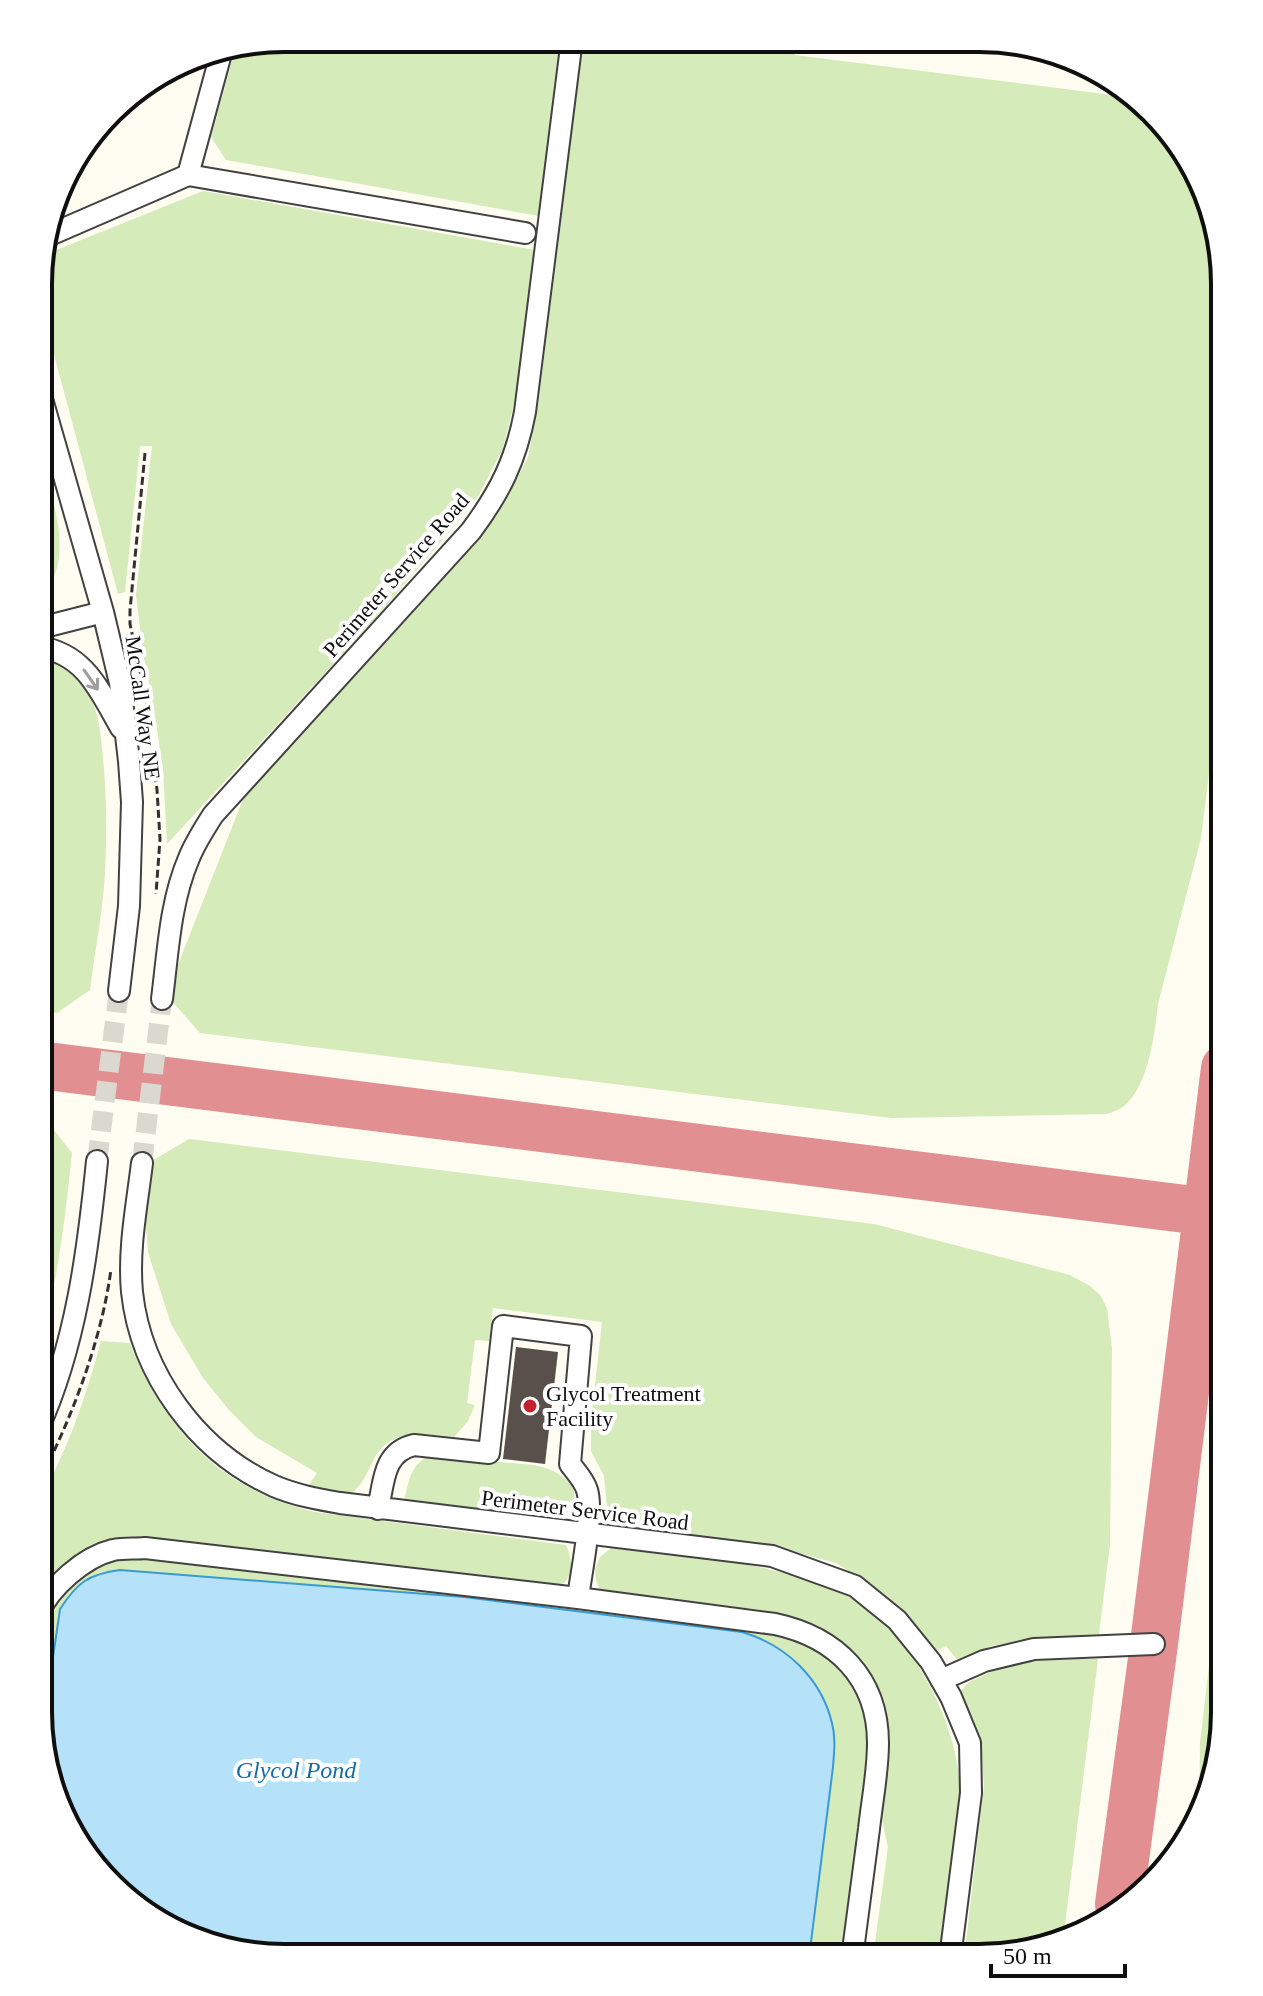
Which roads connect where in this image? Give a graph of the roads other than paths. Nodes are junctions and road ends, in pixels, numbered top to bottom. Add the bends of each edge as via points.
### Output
1 (570, 52) edge
2 (219, 61) edge
3 (188, 175) junction
4 (58, 231) edge
5 (525, 233) dead end
6 (52, 434) edge
7 (103, 612) junction
8 (52, 625) edge
9 (52, 649) edge
10 (125, 735) junction
11 (119, 991) tunnel mouth
12 (162, 999) tunnel mouth
13 (97, 1161) tunnel mouth
14 (142, 1163) tunnel mouth
15 (52, 1394) edge
16 (378, 1509) junction
17 (586, 1534) junction
18 (52, 1593) edge
19 (578, 1598) junction
20 (1154, 1644) dead end
21 (941, 1680) junction
22 (854, 1944) edge
23 (952, 1944) edge

1 - 12 street, Perimeter Service Road via 525,412 507,476 471,531 213,815 181,879
2 - 3 street
3 - 4 street
3 - 5 street
6 - 7 street, McCall Way NE
7 - 8 street
7 - 10 street, McCall Way NE via 120,683
9 -> 10 street via 80,664
10 - 11 street, McCall Way NE via 131,859
13 - 15 street via 78,1296
14 - 16 street, Perimeter Service Road via 132,1292 146,1348 169,1396 205,1439 251,1474 300,1496
16 - 17 street, Perimeter Service Road
16 - 17 street via 390,1462 404,1447 489,1453 503,1326 581,1336 570,1464 589,1495
17 - 19 street
17 - 21 street, Perimeter Service Road via 772,1556 855,1586 897,1620
18 - 19 street via 86,1563 112,1551 145,1548
19 - 22 street via 793,1628 826,1644 853,1667 869,1696 878,1744
20 - 21 street via 1034,1649 984,1661
21 - 23 street, Perimeter Service Road via 970,1743 971,1793

